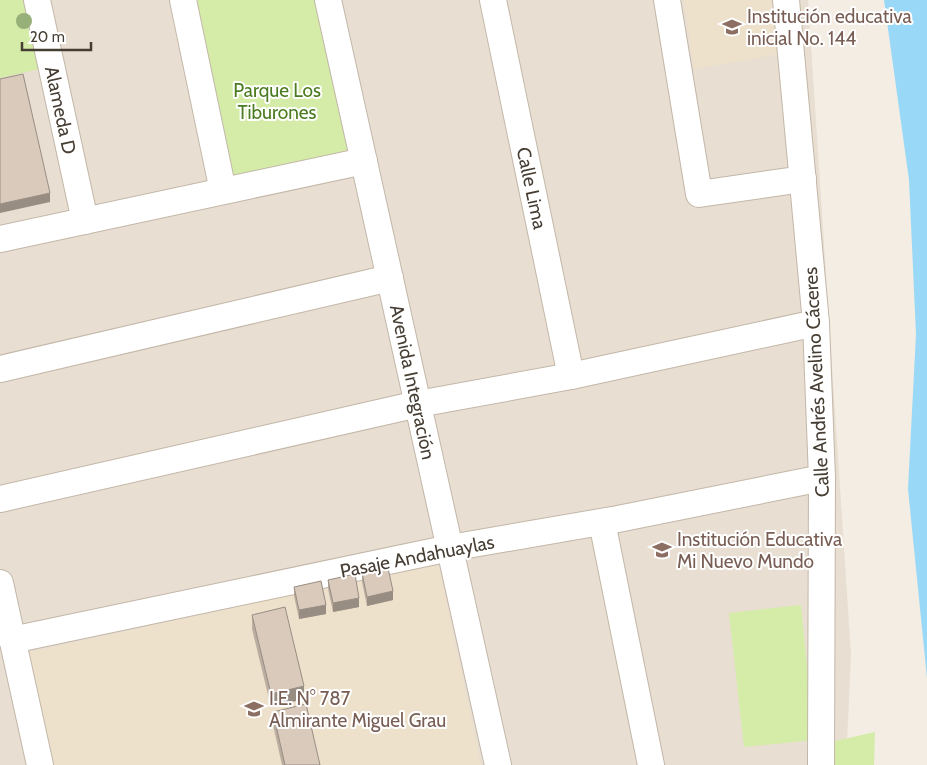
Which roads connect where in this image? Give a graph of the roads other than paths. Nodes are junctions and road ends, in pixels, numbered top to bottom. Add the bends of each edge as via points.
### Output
1 (37, 0) edge
2 (183, 0) edge
3 (328, 0) edge
4 (667, 0) edge
5 (786, 0) edge
6 (496, 1) edge
7 (364, 160) junction
8 (803, 179) junction
9 (223, 191) junction
10 (85, 220) junction
11 (0, 239) edge
12 (390, 278) junction
13 (816, 323) junction
14 (0, 369) edge
15 (571, 376) junction
16 (418, 404) junction
17 (822, 478) junction
18 (0, 499) edge
19 (602, 522) junction
20 (450, 548) junction
21 (0, 584) edge
22 (12, 640) junction
23 (40, 765) edge
24 (498, 765) edge
25 (651, 765) edge
26 (821, 765) edge

1 - 10 street, Alameda D
2 - 9 street
3 - 7 street, Avenida Integración
4 - 8 street via 698,194
5 - 8 street, Calle Andrés Avelino Cáceres
6 - 15 street, Calle Lima
7 - 9 street
7 - 12 street, Avenida Integración
8 - 13 street, Calle Andrés Avelino Cáceres
9 - 10 street
10 - 11 street
12 - 14 street
12 - 16 street, Avenida Integración
13 - 15 street
13 - 17 street, Calle Andrés Avelino Cáceres
15 - 16 street
16 - 18 street
16 - 20 street, Avenida Integración
17 - 19 street, Pasaje Andahuaylas
17 - 26 street, Calle Andrés Avelino Cáceres
19 - 20 street, Pasaje Andahuaylas
19 - 25 street
20 - 22 street, Pasaje Andahuaylas
20 - 24 street, Avenida Integración
21 - 22 street
22 - 23 street

